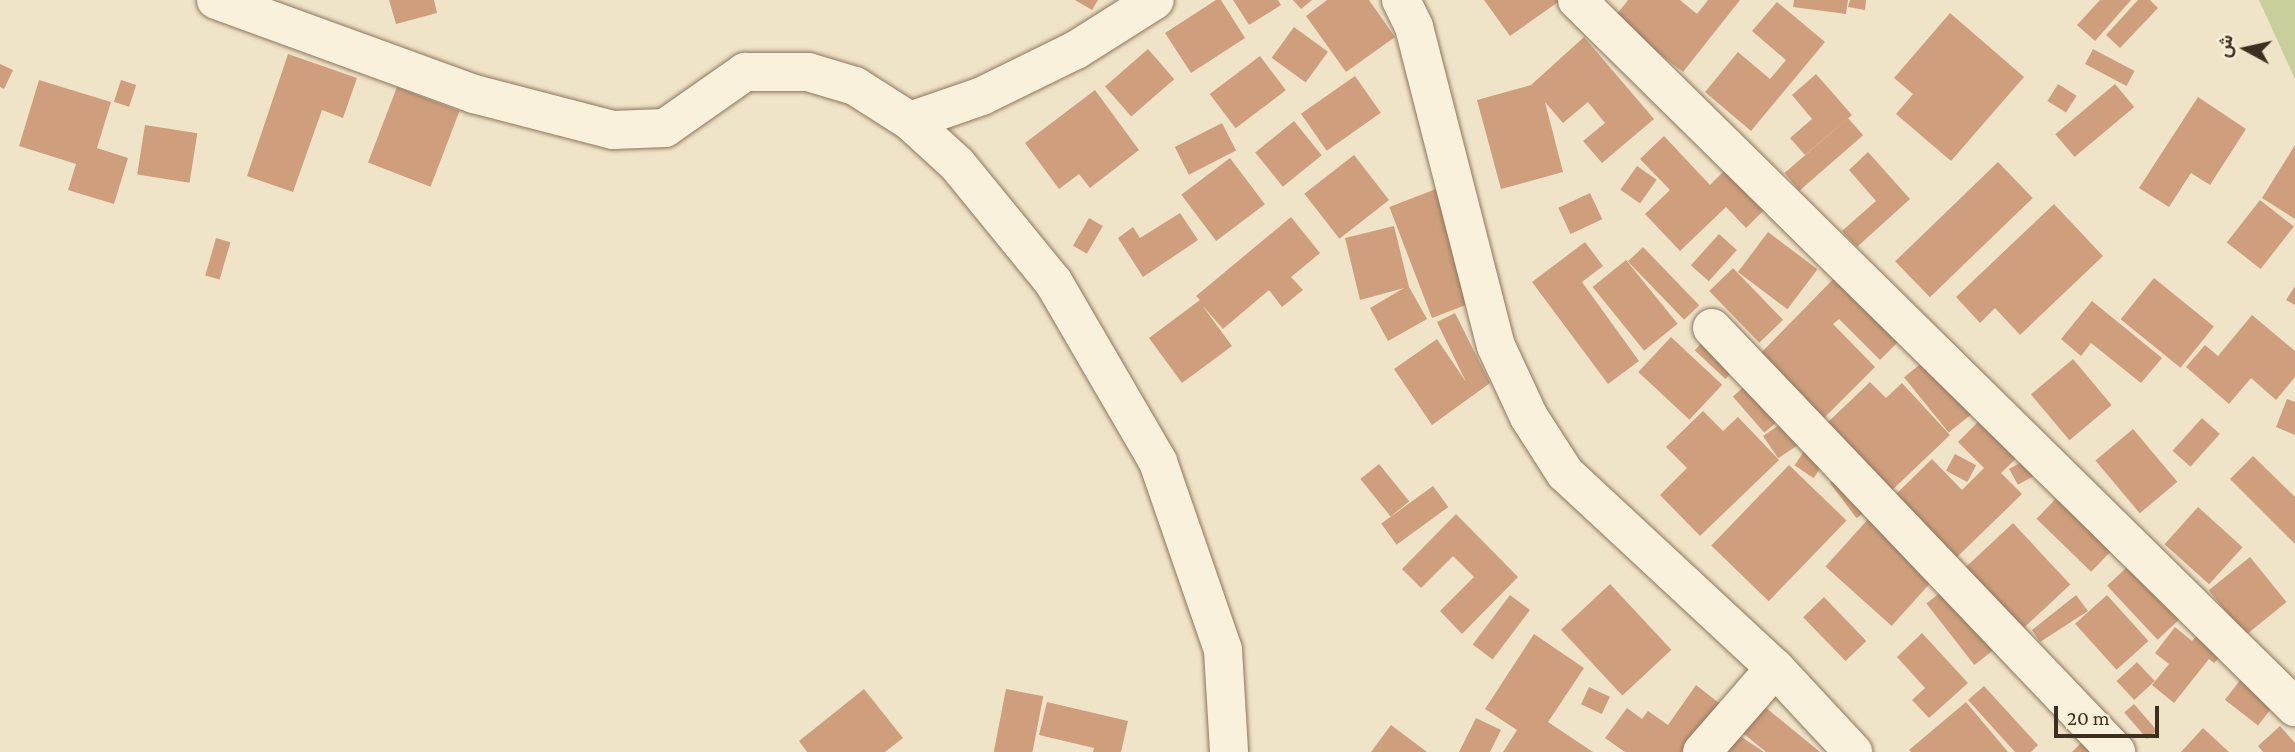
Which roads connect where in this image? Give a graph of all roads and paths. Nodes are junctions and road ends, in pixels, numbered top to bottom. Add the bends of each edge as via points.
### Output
1 (216, 0) edge
2 (1155, 0) edge
3 (1401, 0) edge
4 (1577, 0) edge
5 (911, 121) junction
6 (1712, 328) dead end
7 (1775, 668) junction
8 (2295, 707) edge
9 (1229, 752) edge
10 (1702, 752) edge
11 (1853, 752) edge
12 (2116, 752) edge

1 - 5 street via 474,94 613,130 665,128 746,72 808,72 855,86
2 - 5 street via 1076,50 982,96
3 - 7 street via 1418,38 1496,346 1529,417 1565,473
4 - 8 street
5 - 9 street via 957,164 1054,283 1158,462 1223,650
6 - 12 street
7 - 10 street
7 - 11 street

